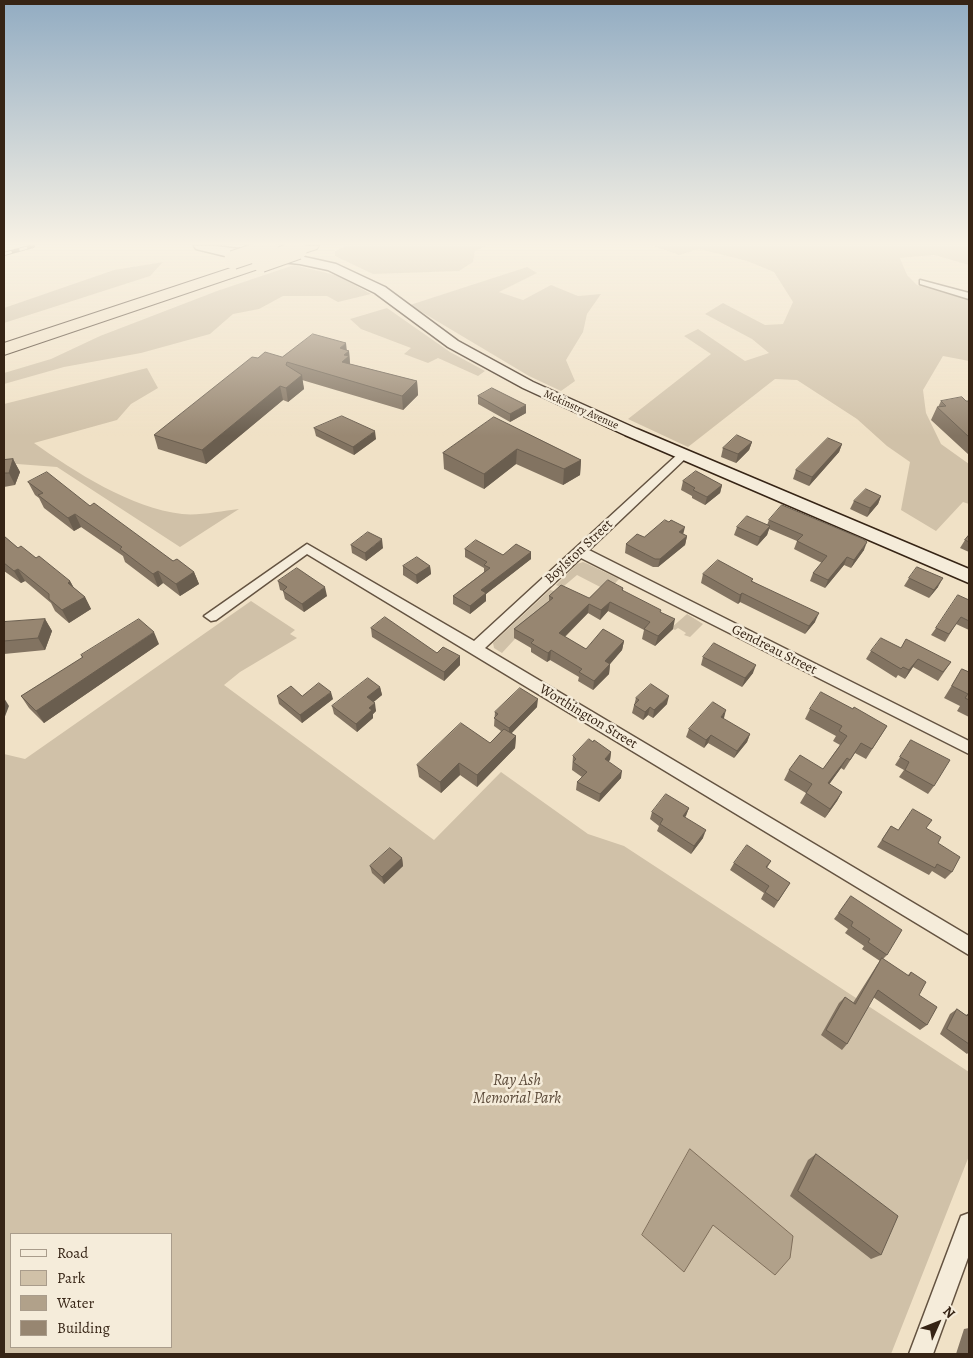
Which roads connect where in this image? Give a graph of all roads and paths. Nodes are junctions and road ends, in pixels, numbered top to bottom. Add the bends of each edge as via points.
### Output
1 (84, 309) edge
2 (112, 309) edge
3 (405, 309) edge
4 (4, 336) edge
5 (4, 349) edge
6 (683, 454) junction
7 (579, 551) junction
8 (969, 576) edge
9 (211, 616) dead end
10 (475, 648) junction
11 (969, 748) edge
12 (969, 946) edge
13 (967, 1241) edge
14 (921, 1354) edge

1 - 4 highway, bridge
2 - 5 highway
3 - 6 street, Mckinstry Avenue via 440,335 501,372
6 - 7 street, Boylston Street
6 - 8 street, Mckinstry Avenue
7 - 10 street, Boylston Street
7 - 11 street, Gendreau Street
9 - 10 street, Worthington Street via 307,548
10 - 12 street, Worthington Street
13 - 14 street

